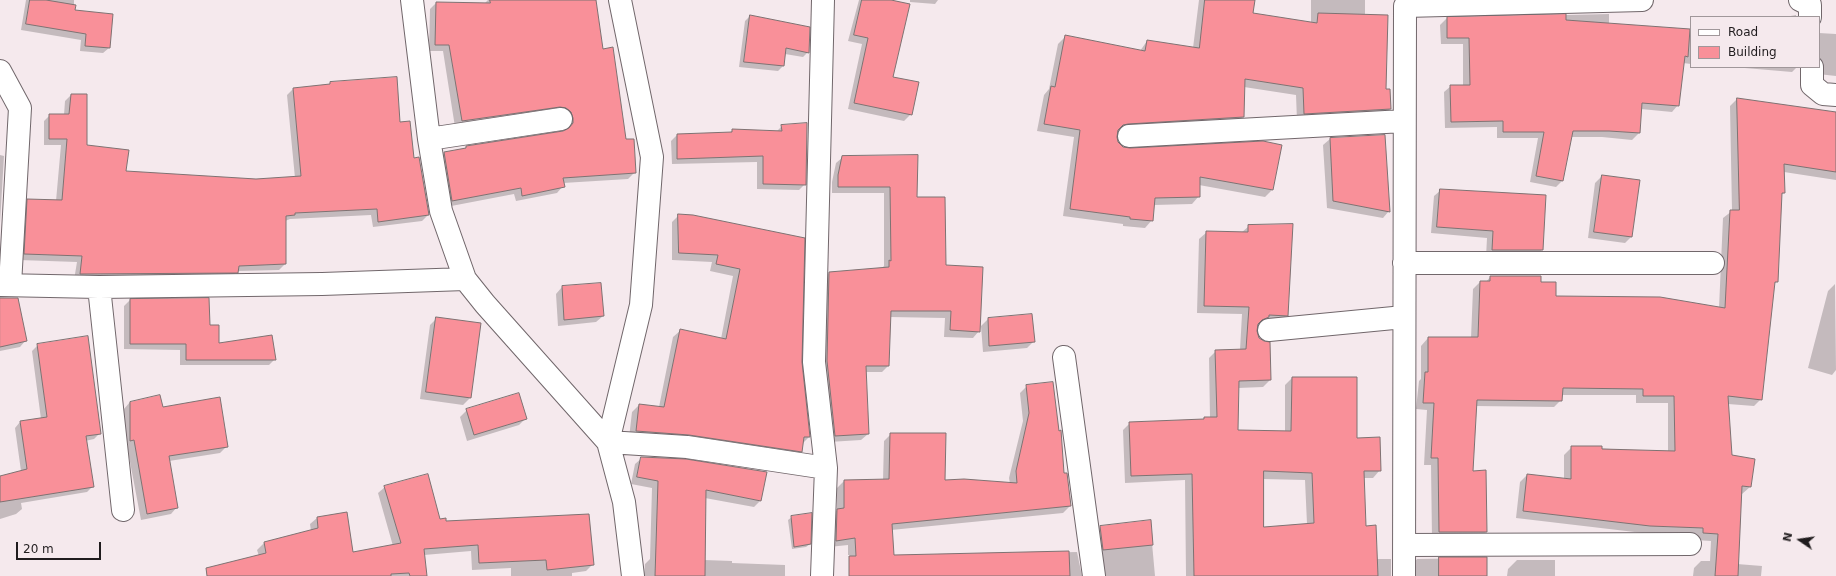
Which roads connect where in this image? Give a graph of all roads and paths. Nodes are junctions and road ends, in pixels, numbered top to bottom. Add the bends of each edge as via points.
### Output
1 (412, 0) edge
2 (620, 0) edge
3 (823, 0) edge
4 (1642, 0) edge
5 (1800, 0) edge
6 (1404, 3) edge
7 (1810, 16) edge
8 (1812, 68) edge
9 (0, 71) edge
10 (1836, 95) edge
11 (562, 119) dead end
12 (1404, 121) junction
13 (1129, 136) dead end
14 (429, 139) junction
15 (1404, 263) junction
16 (1713, 263) dead end
17 (465, 278) junction
18 (5, 285) edge
19 (99, 287) junction
20 (1404, 317) junction
21 (1269, 330) dead end
22 (1064, 357) dead end
23 (608, 442) junction
24 (826, 468) junction
25 (123, 510) dead end
26 (1690, 544) dead end
27 (1405, 545) junction
28 (628, 576) edge
29 (822, 576) edge
30 (1094, 576) edge
31 (1404, 576) edge

1 - 14 street
2 - 23 street via 652,157 641,305
3 - 24 street via 814,362
4 - 6 street
5 - 7 street via 1810,5
6 - 12 street
8 - 10 street via 1812,85 1823,94
9 - 18 street via 20,108
11 - 14 street
12 - 13 street
12 - 15 street
14 - 17 street via 441,211
15 - 16 street
15 - 20 street
17 - 19 street via 322,284
17 - 23 street via 485,304
18 - 19 street
19 - 25 street
20 - 21 street
20 - 27 street
22 - 30 street
23 - 24 street via 687,447
23 - 28 street via 624,502
24 - 29 street
26 - 27 street
27 - 31 street

